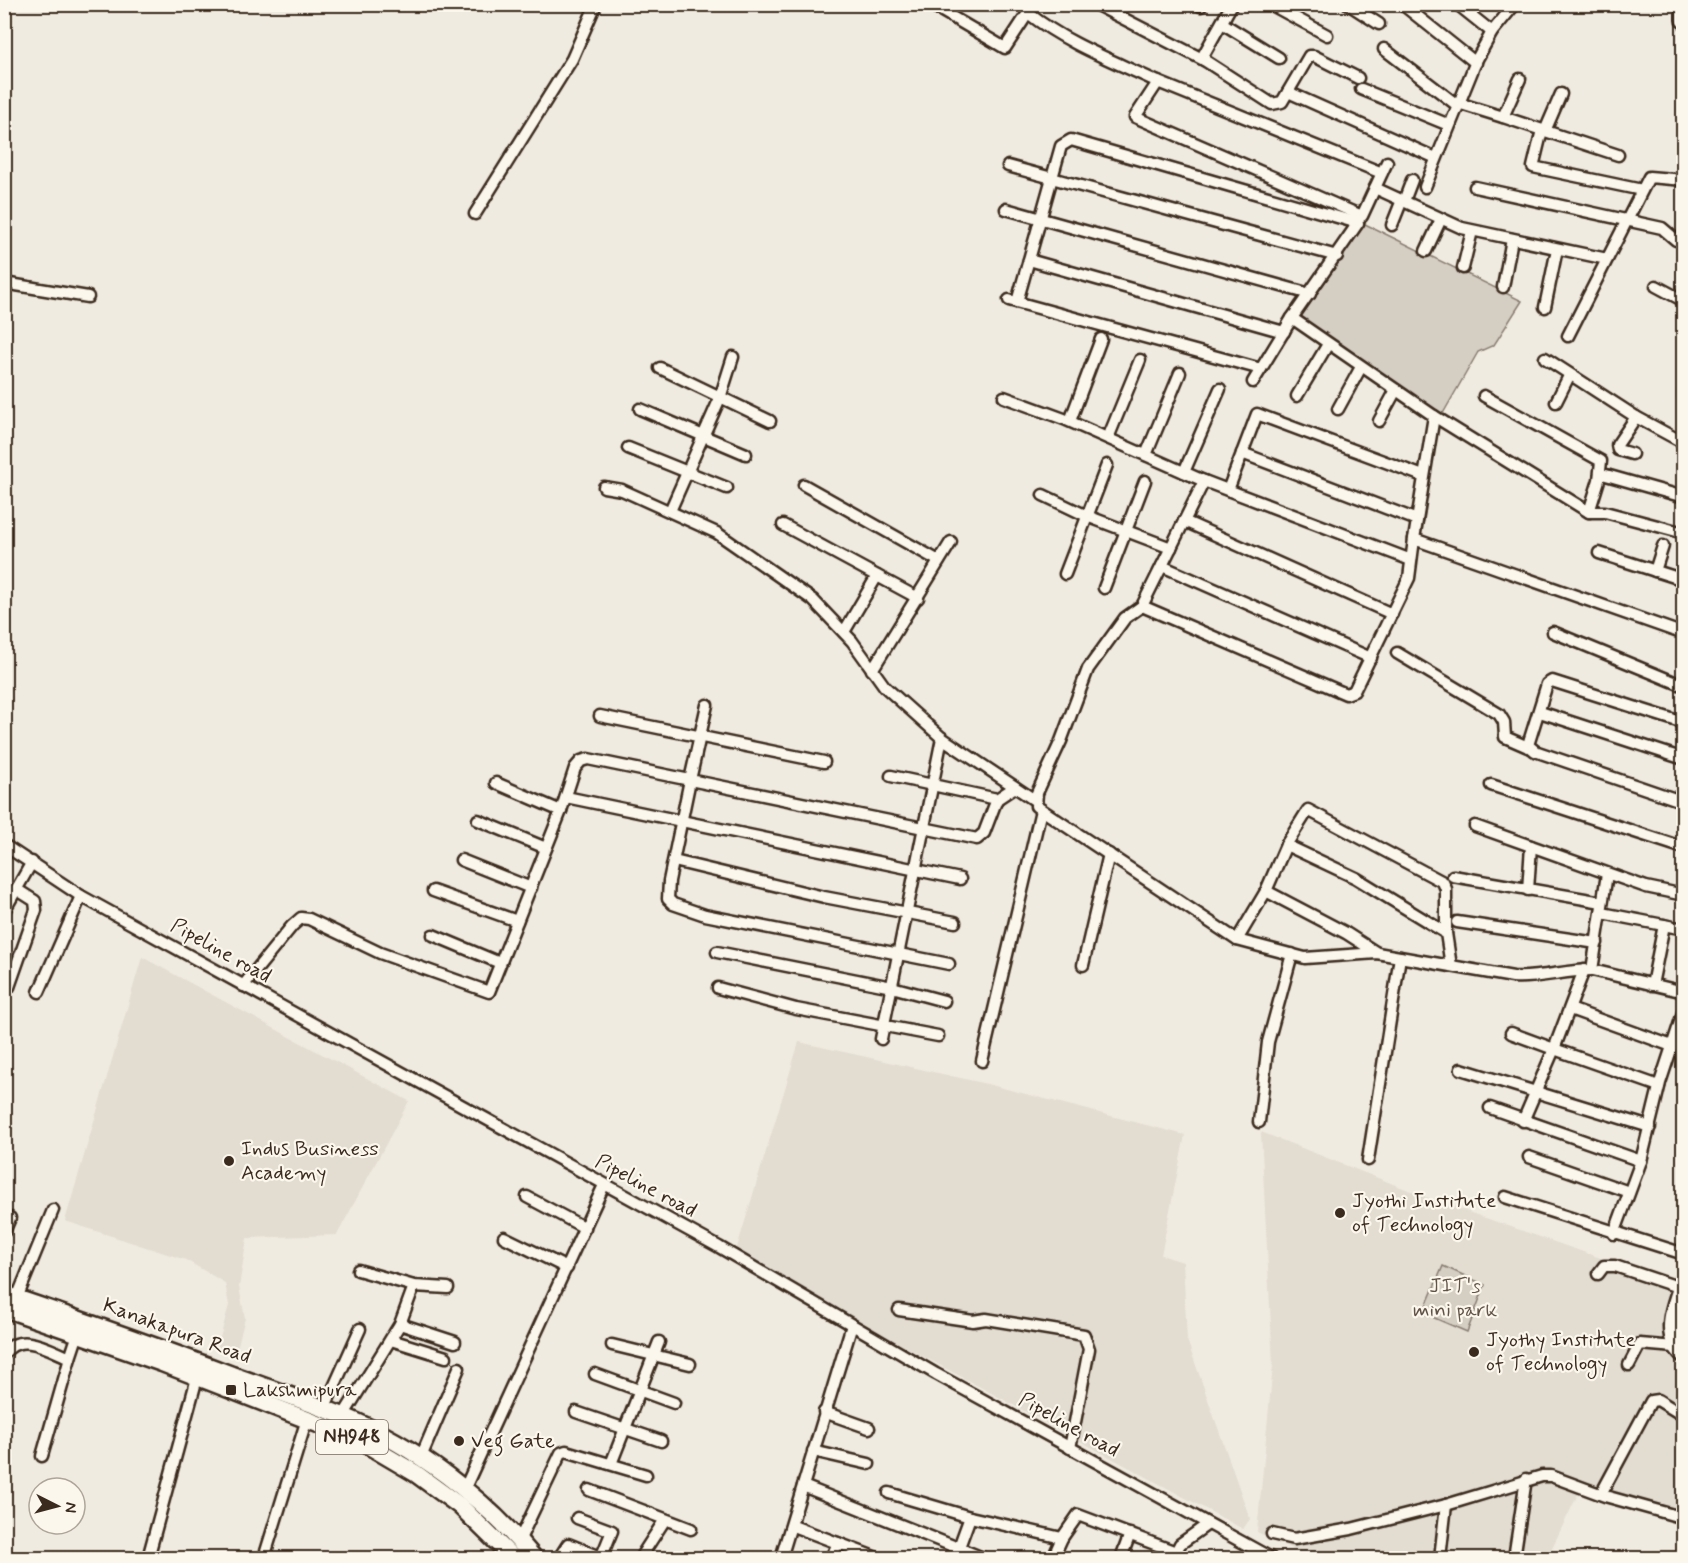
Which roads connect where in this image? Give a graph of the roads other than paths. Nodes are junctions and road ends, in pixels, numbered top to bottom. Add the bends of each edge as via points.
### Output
1 (596, 4) edge
2 (930, 4) edge
3 (1095, 4) edge
4 (1232, 4) edge
5 (1270, 4) edge
6 (1347, 4) edge
7 (1402, 4) edge
8 (1457, 4) edge
9 (1515, 4) edge
10 (1683, 6) edge
11 (1031, 9) edge
12 (1683, 20) edge
13 (1222, 23) junction
14 (1379, 24) dead end
15 (1492, 32) junction
16 (1327, 35) dead end
17 (1384, 49) dead end
18 (1279, 58) dead end
19 (1204, 60) junction
20 (1476, 63) junction
21 (1520, 79) dead end
22 (1158, 82) junction
23 (1288, 92) junction
24 (1562, 94) dead end
25 (1458, 104) junction
26 (1503, 117) junction
27 (1449, 124) junction
28 (1544, 130) junction
29 (1618, 154) dead end
30 (1436, 158) junction
31 (1387, 162) dead end
32 (1008, 166) dead end
33 (1382, 173) junction
34 (1052, 178) junction
35 (1412, 180) dead end
36 (1683, 180) edge
37 (1425, 187) dead end
38 (1475, 187) dead end
39 (1375, 188) junction
40 (1642, 190) junction
41 (1403, 201) junction
42 (1006, 209) dead end
43 (475, 214) dead end
44 (1040, 219) junction
45 (1441, 219) junction
46 (1627, 221) junction
47 (1392, 225) dead end
48 (1472, 231) junction
49 (1512, 239) junction
50 (1676, 240) dead end
51 (1557, 249) junction
52 (1426, 251) dead end
53 (1337, 256) junction
54 (1607, 259) junction
55 (1029, 260) junction
56 (1463, 268) dead end
57 (4, 283) edge
58 (1656, 286) dead end
59 (1503, 287) dead end
60 (1310, 294) junction
61 (88, 297) dead end
62 (1683, 301) edge
63 (1545, 308) dead end
64 (1292, 318) junction
65 (1284, 332) junction
66 (1568, 336) dead end
67 (1101, 339) dead end
68 (1328, 344) junction
69 (733, 357) dead end
70 (1545, 358) dead end
71 (1140, 360) dead end
72 (1361, 367) junction
73 (660, 368) dead end
74 (1261, 369) junction
75 (1180, 373) dead end
76 (1569, 376) junction
77 (1253, 382) dead end
78 (1220, 389) dead end
79 (1396, 390) junction
80 (1683, 392) edge
81 (1297, 396) dead end
82 (1484, 396) dead end
83 (1004, 397) dead end
84 (1683, 397) edge
85 (720, 398) junction
86 (1556, 402) dead end
87 (640, 409) dead end
88 (1338, 409) dead end
89 (1434, 416) junction
90 (1636, 417) junction
91 (770, 421) dead end
92 (1070, 421) junction
93 (1379, 421) dead end
94 (702, 437) junction
95 (1108, 438) junction
96 (1683, 443) edge
97 (628, 448) dead end
98 (1242, 453) junction
99 (746, 454) dead end
100 (1632, 454) dead end
101 (1146, 455) junction
102 (1107, 465) dead end
103 (686, 471) junction
104 (1184, 472) junction
105 (1606, 475) dead end
106 (1423, 476) junction
107 (1145, 481) dead end
108 (1204, 481) junction
109 (804, 485) dead end
110 (604, 486) dead end
111 (728, 488) dead end
112 (1228, 490) junction
113 (1043, 495) dead end
114 (1683, 497) edge
115 (670, 511) junction
116 (1589, 512) junction
117 (1087, 516) junction
118 (1417, 520) junction
119 (1184, 521) junction
120 (783, 525) dead end
121 (1126, 531) junction
122 (1683, 533) edge
123 (1414, 539) junction
124 (951, 542) dead end
125 (1663, 546) dead end
126 (1171, 548) junction
127 (1599, 553) dead end
128 (1411, 560) junction
129 (939, 561) junction
130 (1162, 566) junction
131 (1655, 571) junction
132 (1065, 574) dead end
133 (877, 576) junction
134 (1683, 580) edge
135 (1104, 588) dead end
136 (918, 598) junction
137 (1142, 606) junction
138 (1392, 615) junction
139 (4, 617) edge
140 (4, 625) edge
141 (844, 632) junction
142 (1553, 632) dead end
143 (1683, 634) edge
144 (1397, 653) dead end
145 (1371, 658) junction
146 (872, 670) junction
147 (1683, 686) edge
148 (707, 705) dead end
149 (1540, 711) junction
150 (600, 716) dead end
151 (1683, 723) edge
152 (700, 737) junction
153 (942, 738) junction
154 (1528, 747) junction
155 (1683, 759) edge
156 (824, 762) dead end
157 (891, 776) dead end
158 (690, 780) junction
159 (496, 783) dead end
160 (1491, 785) dead end
161 (932, 786) junction
162 (1015, 787) junction
163 (566, 796) junction
164 (997, 799) junction
165 (1683, 802) edge
166 (1039, 806) junction
167 (561, 811) junction
168 (478, 820) dead end
169 (682, 822) junction
170 (1475, 826) dead end
171 (924, 828) junction
172 (4, 845) edge
173 (1286, 845) junction
174 (1531, 846) junction
175 (546, 848) junction
176 (1683, 848) edge
177 (1109, 854) junction
178 (461, 860) dead end
179 (674, 861) junction
180 (32, 862) junction
181 (916, 869) junction
182 (1607, 874) junction
183 (1453, 876) dead end
184 (960, 879) dead end
185 (531, 888) junction
186 (16, 889) junction
187 (1528, 890) junction
188 (433, 891) dead end
189 (1266, 891) junction
190 (1683, 895) edge
191 (81, 896) junction
192 (1602, 908) junction
193 (4, 911) edge
194 (907, 913) junction
195 (517, 921) junction
196 (956, 922) dead end
197 (1457, 922) dead end
198 (1664, 925) junction
199 (1683, 929) edge
200 (1446, 933) junction
201 (433, 935) dead end
202 (1237, 940) junction
203 (1597, 943) junction
204 (717, 952) dead end
205 (1377, 953) junction
206 (899, 954) junction
207 (1292, 954) junction
208 (1401, 957) junction
209 (500, 963) junction
210 (949, 964) dead end
211 (1083, 965) dead end
212 (1452, 966) junction
213 (1588, 970) junction
214 (1652, 985) junction
215 (243, 986) junction
216 (9, 987) dead end
217 (892, 987) junction
218 (718, 988) dead end
219 (39, 992) dead end
220 (1683, 992) edge
221 (944, 1001) dead end
222 (1570, 1009) junction
223 (1683, 1010) edge
224 (884, 1027) junction
225 (1511, 1033) dead end
226 (938, 1036) dead end
227 (881, 1039) dead end
228 (1672, 1046) junction
229 (1554, 1050) junction
230 (982, 1061) dead end
231 (1461, 1069) dead end
232 (1659, 1086) junction
233 (1537, 1090) junction
234 (1490, 1108) dead end
235 (1523, 1121) junction
236 (1259, 1122) dead end
237 (1650, 1127) junction
238 (1529, 1157) dead end
239 (1368, 1160) dead end
240 (1641, 1161) junction
241 (604, 1185) junction
242 (1629, 1192) junction
243 (527, 1197) dead end
244 (1505, 1197) dead end
245 (53, 1210) dead end
246 (10, 1218) dead end
247 (585, 1228) junction
248 (4, 1232) edge
249 (1614, 1234) junction
250 (504, 1237) dead end
251 (1683, 1254) edge
252 (567, 1268) junction
253 (357, 1270) dead end
254 (1598, 1274) dead end
255 (1682, 1284) edge
256 (414, 1286) junction
257 (448, 1288) dead end
258 (8, 1300) edge
259 (899, 1310) dead end
260 (48, 1316) junction
261 (400, 1324) junction
262 (852, 1325) junction
263 (360, 1329) dead end
264 (78, 1334) junction
265 (391, 1340) junction
266 (455, 1342) dead end
267 (659, 1342) dead end
268 (612, 1345) dead end
269 (1679, 1351) edge
270 (4, 1354) edge
271 (656, 1355) junction
272 (446, 1357) dead end
273 (70, 1358) junction
274 (690, 1364) dead end
275 (1629, 1365) dead end
276 (459, 1368) dead end
277 (595, 1374) dead end
278 (197, 1377) junction
279 (641, 1390) junction
280 (674, 1403) dead end
281 (324, 1408) junction
282 (576, 1412) dead end
283 (824, 1412) junction
284 (344, 1416) junction
285 (1683, 1416) edge
286 (307, 1419) junction
287 (626, 1427) junction
288 (869, 1428) dead end
289 (661, 1441) dead end
290 (1070, 1448) junction
291 (813, 1451) junction
292 (42, 1456) dead end
293 (421, 1457) junction
294 (611, 1464) junction
295 (868, 1464) dead end
296 (646, 1475) dead end
297 (1526, 1479) junction
298 (803, 1486) junction
299 (464, 1490) junction
300 (589, 1490) dead end
301 (889, 1493) dead end
302 (1601, 1494) junction
303 (1446, 1505) junction
304 (970, 1517) junction
305 (577, 1518) dead end
306 (1683, 1518) edge
307 (664, 1521) junction
308 (1208, 1524) junction
309 (793, 1526) junction
310 (691, 1529) dead end
311 (1130, 1534) junction
312 (1272, 1534) dead end
313 (1062, 1538) junction
314 (519, 1541) junction
315 (838, 1543) junction
316 (579, 1554) edge
317 (957, 1554) edge
318 (1178, 1555) edge
319 (1438, 1557) edge
320 (148, 1558) edge
321 (264, 1558) edge
322 (513, 1558) edge
323 (534, 1558) edge
324 (559, 1558) edge
325 (599, 1558) edge
326 (640, 1558) edge
327 (782, 1558) edge
328 (831, 1558) edge
329 (877, 1558) edge
330 (983, 1558) edge
331 (1053, 1558) edge
332 (1121, 1558) edge
333 (1271, 1558) edge
334 (1514, 1558) edge

1 - 43 street via 572,59
2 - 11 street via 1005,48
3 - 19 street
4 - 13 street
5 - 16 street
6 - 14 street
7 - 20 street
8 - 15 street
9 - 15 street
10 - 12 main road
11 - 22 street via 1049,29
13 - 18 street
13 - 19 street
15 - 20 street
17 - 25 street
19 - 23 street via 1272,104 1280,104
20 - 25 street
21 - 26 street
22 - 33 street
22 - 39 street via 1135,117 1362,216
23 - 27 street via 1307,58 1312,56 1359,83
23 - 30 street
24 - 28 street
25 - 26 street
25 - 27 street
26 - 28 street
27 - 30 street
28 - 29 street
28 - 40 street via 1533,167
30 - 37 street
31 - 33 street
32 - 34 street
33 - 39 street
34 - 44 street
34 - 53 street
34 - 53 street via 1061,146 1071,140 1358,223
35 - 41 street
36 - 40 street via 1649,177
38 - 46 street
39 - 41 street
40 - 46 street
41 - 45 street
41 - 47 street
42 - 44 street
44 - 55 street
44 - 60 street
45 - 48 street
45 - 52 street
46 - 50 street via 1662,228
46 - 54 street
48 - 49 street
48 - 56 street
49 - 51 street
49 - 59 street
51 - 54 street
51 - 63 street
53 - 60 street
54 - 66 street
55 - 65 street
55 - 74 street via 1013,301
57 - 61 street
58 - 62 street
60 - 64 street
64 - 65 street
64 - 68 street
65 - 74 street
67 - 92 street
68 - 72 street
68 - 81 street
69 - 85 street
70 - 76 street
71 - 95 street
72 - 79 street
72 - 88 street
73 - 85 street
74 - 77 street
75 - 101 street
76 - 86 street
76 - 90 street
78 - 104 street
79 - 89 street
79 - 93 street
80 - 84 street
82 - 116 street via 1601,461
83 - 92 street
85 - 91 street
85 - 94 street
87 - 94 street
89 - 106 street
89 - 116 street
90 - 96 street
90 - 100 street via 1617,445 1618,450
92 - 95 street
94 - 99 street
94 - 103 street
95 - 101 street
97 - 103 street
98 - 106 street via 1257,414
98 - 112 street
98 - 118 street
101 - 104 street
102 - 117 street
103 - 111 street
103 - 115 street
104 - 108 street
105 - 114 street
106 - 118 street
107 - 121 street
108 - 112 street
108 - 119 street
109 - 129 street
110 - 115 street
112 - 128 street
113 - 117 street
115 - 141 street via 717,533 813,600
116 - 122 street via 1605,512
117 - 121 street
117 - 132 street
118 - 123 street
119 - 126 street
119 - 138 street
120 - 133 street
121 - 126 street
121 - 135 street
123 - 128 street
123 - 143 street
124 - 129 street
125 - 131 street
126 - 130 street
127 - 131 street
128 - 138 street via 1409,578
129 - 136 street
130 - 137 street
130 - 145 street
131 - 134 street
133 - 136 street
133 - 141 street
136 - 146 street
137 - 145 street via 1346,694 1354,692
137 - 166 street via 1125,618 1088,669
138 - 145 street
139 - 140 street
141 - 146 street
142 - 147 street
144 - 154 street via 1499,714 1505,736
146 - 153 street via 885,687
148 - 152 street
149 - 151 street via 1547,684 1552,681
149 - 154 street
149 - 155 street
150 - 152 street
152 - 156 street
152 - 158 street
153 - 161 street
153 - 162 street
154 - 165 street
157 - 161 street
158 - 163 street via 588,759 575,768
158 - 169 street
158 - 171 street
159 - 167 street
160 - 176 street
161 - 164 street
161 - 171 street
162 - 164 street
162 - 166 street
163 - 167 street
163 - 169 street
164 - 171 street via 980,838
166 - 177 street
166 - 230 street
167 - 175 street
168 - 175 street
169 - 179 street
169 - 181 street
170 - 174 street
171 - 181 street
172 - 180 street, Pipeline road
173 - 189 street
173 - 200 street via 1356,878
173 - 200 street via 1308,810 1443,882
174 - 182 street
174 - 187 street
175 - 185 street
177 - 202 street
177 - 211 street
178 - 185 street
179 - 194 street
179 - 206 street via 669,899 673,904 705,915
180 - 186 street
180 - 191 street, Pipeline road
181 - 184 street
181 - 194 street
182 - 190 street
182 - 192 street
183 - 187 street
185 - 195 street
186 - 193 street
186 - 216 street via 35,901 36,910
187 - 192 street
188 - 195 street
189 - 202 street
189 - 205 street
191 - 215 street, Pipeline road
191 - 219 street
192 - 198 street
192 - 203 street
194 - 196 street
194 - 206 street
195 - 209 street
197 - 203 street
198 - 199 street
198 - 214 street
200 - 212 street
201 - 209 street
202 - 207 street
203 - 213 street
204 - 217 street
205 - 207 street via 1305,957
205 - 208 street
206 - 210 street
206 - 217 street
207 - 236 street via 1268,1042
208 - 212 street
208 - 239 street
209 - 215 street via 489,992 380,953 302,918
212 - 213 street via 1530,978
213 - 214 street
213 - 222 street
214 - 220 street
215 - 241 street, Pipeline road
217 - 221 street
217 - 224 street
218 - 224 street
222 - 228 street
222 - 229 street
223 - 228 street
224 - 226 street
224 - 227 street
225 - 229 street
228 - 232 street
229 - 232 street
229 - 233 street
231 - 233 street
232 - 237 street
233 - 235 street
233 - 237 street
234 - 235 street
235 - 240 street
237 - 240 street
238 - 242 street
240 - 242 street
241 - 247 street
241 - 262 street, Pipeline road
242 - 249 street
243 - 247 street
244 - 249 street
245 - 258 street
246 - 248 street
247 - 252 street
249 - 251 street
250 - 252 street
252 - 299 street
253 - 256 street
254 - 255 street via 1604,1266 1615,1266
255 - 269 main road via 1671,1332
256 - 257 street
256 - 261 street
258 - 260 highway, Kanakapura Road / NH948
259 - 290 street via 1084,1335 1089,1349
260 - 264 highway, Kanakapura Road / NH948
260 - 281 highway, Kanakapura Road / NH948 via 167,1350
261 - 265 street
261 - 266 street
262 - 283 street
262 - 290 street, Pipeline road
263 - 281 street
264 - 273 street
264 - 278 highway, Kanakapura Road / NH948
265 - 272 street
265 - 284 street
267 - 271 street
268 - 271 street
269 - 275 street via 1640,1344
270 - 273 street via 24,1341
271 - 274 street
271 - 279 street
273 - 292 street
276 - 293 street
277 - 279 street
278 - 286 highway, Kanakapura Road / NH948
278 - 320 street
279 - 280 street
279 - 287 street
281 - 284 highway, Kanakapura Road / NH948
282 - 287 street
283 - 288 street
283 - 291 street
284 - 293 highway, Kanakapura Road / NH948
285 - 302 street via 1658,1400 1651,1401
286 - 321 street
286 - 322 highway, Kanakapura Road / NH948 via 359,1440 415,1473 460,1506
287 - 289 street
287 - 294 street
290 - 308 street, Pipeline road
291 - 295 street
291 - 298 street
293 - 299 highway, Kanakapura Road / NH948
294 - 296 street
294 - 314 street via 566,1451 561,1453
297 - 302 street via 1551,1476
297 - 303 street
297 - 334 street
298 - 309 street
298 - 317 street
299 - 314 highway, Kanakapura Road / NH948
300 - 307 street
301 - 304 street
302 - 306 street
303 - 312 street via 1294,1539
303 - 319 street
304 - 313 street
304 - 317 street
305 - 325 street via 612,1531
307 - 310 street
307 - 326 street
308 - 318 street via 1180,1544
308 - 333 street, Pipeline road
309 - 315 street
309 - 327 street
311 - 313 street via 1078,1515
311 - 318 street
311 - 332 street
313 - 331 street
314 - 323 highway, Kanakapura Road / NH948
315 - 328 street
315 - 329 street
316 - 324 street via 568,1544
316 - 325 street
317 - 330 street

